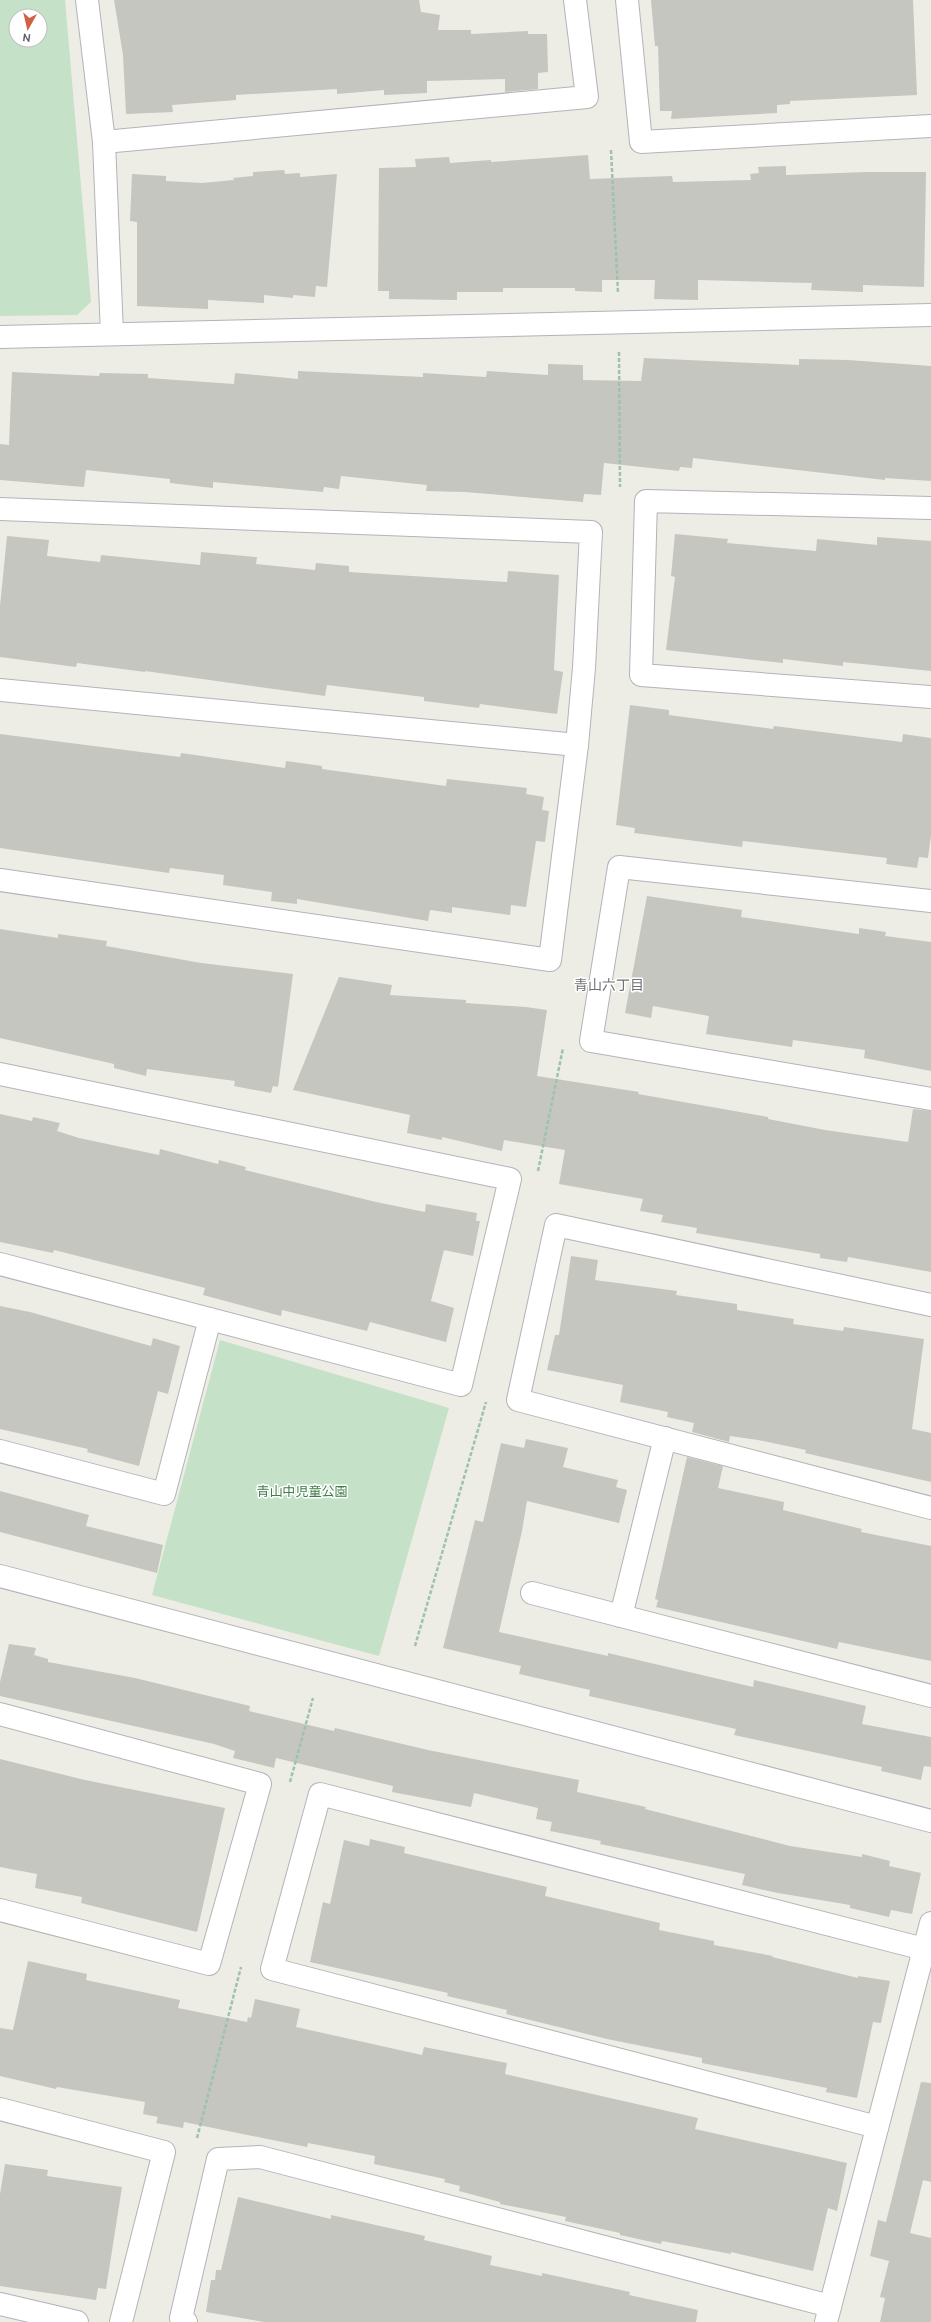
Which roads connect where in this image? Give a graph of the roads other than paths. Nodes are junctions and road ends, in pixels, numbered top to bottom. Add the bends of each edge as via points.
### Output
1 (87, 0) edge
2 (575, 0) edge
3 (627, 0) edge
4 (931, 126) edge
5 (104, 142) junction
6 (931, 315) edge
7 (112, 334) junction
8 (0, 337) edge
9 (931, 508) edge
10 (0, 509) edge
11 (0, 690) edge
12 (931, 697) edge
13 (577, 745) junction
14 (0, 880) edge
15 (931, 901) edge
16 (0, 1074) edge
17 (931, 1099) edge
18 (0, 1264) edge
19 (931, 1305) edge
20 (210, 1319) junction
21 (665, 1438) junction
22 (0, 1451) edge
23 (931, 1508) edge
24 (0, 1576) edge
25 (532, 1593) dead end
26 (621, 1616) junction
27 (931, 1696) edge
28 (0, 1714) edge
29 (931, 1822) edge
30 (0, 1910) edge
31 (931, 1923) edge
32 (924, 1949) junction
33 (0, 2109) edge
34 (877, 2128) junction
35 (0, 2304) edge
36 (828, 2314) edge
37 (77, 2322) edge
38 (121, 2322) edge
39 (186, 2322) edge

1 - 5 street
2 - 5 street via 587,98
3 - 4 street via 640,142
5 - 7 street
6 - 7 street
7 - 8 street
9 - 12 street via 646,501 641,675
10 - 13 street via 591,532
11 - 13 street
13 - 14 street via 550,960
15 - 17 street via 619,867 591,1041
16 - 20 street via 510,1179 461,1385
18 - 20 street
19 - 21 street via 556,1225 518,1400
20 - 22 street via 164,1494
21 - 23 street
21 - 26 street
24 - 29 street
25 - 26 street
26 - 27 street
28 - 30 street via 260,1784 209,1964
31 - 32 street
32 - 34 street
32 - 34 street via 320,1794 272,1969
33 - 38 street via 164,2152
34 - 36 street
35 - 37 street
36 - 39 street via 260,2158 218,2160 181,2318

